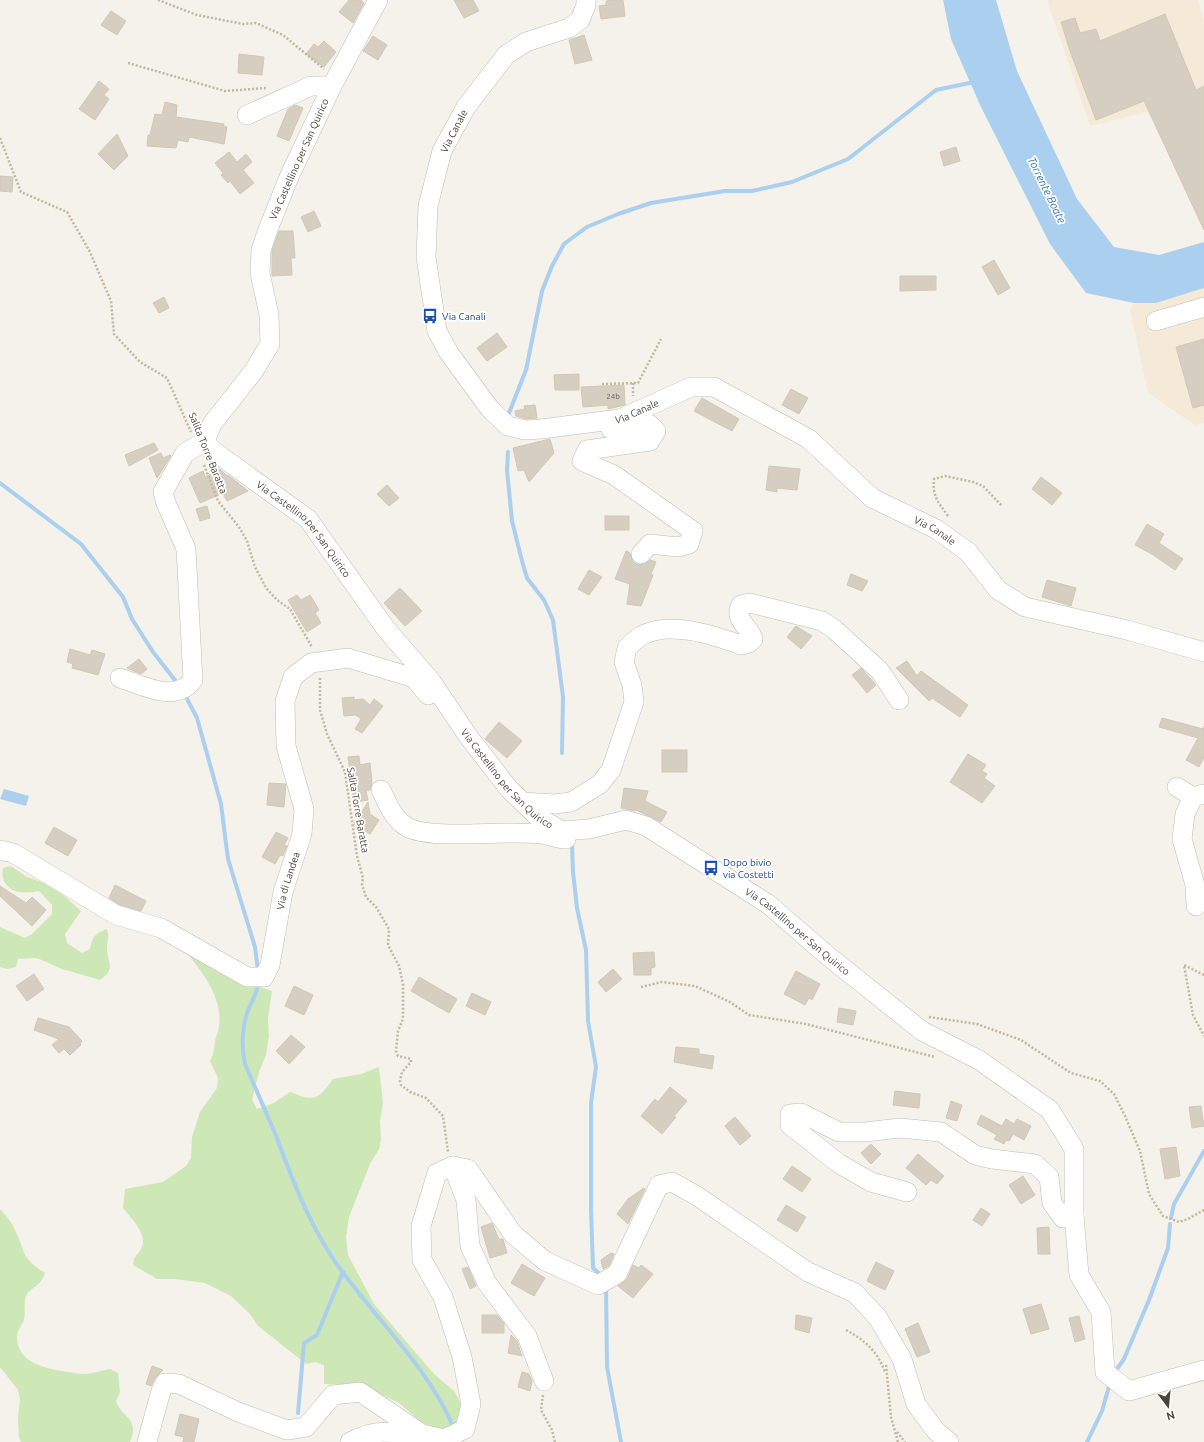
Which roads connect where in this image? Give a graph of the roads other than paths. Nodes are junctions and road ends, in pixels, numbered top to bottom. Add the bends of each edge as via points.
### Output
1 (378, 0) edge
2 (586, 0) edge
3 (334, 82) junction
4 (247, 115) dead end
5 (1204, 307) edge
6 (1156, 321) dead end
7 (609, 420) junction
8 (201, 443) junction
9 (641, 554) dead end
10 (1204, 652) edge
11 (120, 678) dead end
12 (899, 700) dead end
13 (454, 714) junction
14 (1177, 787) dead end
15 (381, 790) dead end
16 (1199, 795) edge
17 (523, 802) junction
18 (583, 830) junction
19 (0, 850) edge
20 (1196, 906) dead end
21 (453, 1166) junction
22 (907, 1192) dead end
23 (1074, 1215) junction
24 (1204, 1370) edge
25 (544, 1381) road end
26 (434, 1437) junction
27 (147, 1442) edge
28 (350, 1442) edge
29 (949, 1442) edge

1 - 3 street, Via Castellino per San Quirico
2 - 7 street, Via Canale via 580,20 569,28 526,42 506,55 466,107 442,151 428,206 426,257 437,331 442,342 490,409 508,426 525,430 542,429
3 - 4 street via 311,86
3 - 8 street, Via Castellino per San Quirico via 289,177 261,250 260,273 270,315 270,344
5 - 6 street
7 - 9 street via 610,429 649,424 656,431 650,441 587,450 582,461 614,475 693,531 689,544 678,547 650,544
7 - 10 street, Via Canale via 620,419 690,387 714,387 809,439 872,498 936,529 968,552 998,590 1025,607 1127,630
8 - 11 street via 185,452 163,492 186,549 193,680 188,687 163,692
8 - 13 street, Via Castellino per San Quirico via 308,519 386,629 431,681
12 - 17 street via 880,671 822,621 750,603 741,605 738,610 739,618 753,639 749,643 741,645 694,630 659,630 642,636 627,648 624,662 632,685 634,702 611,770 600,784 571,802
13 - 17 street, Via Castellino per San Quirico via 509,789
13 - 19 street, Via di Landea via 444,714 437,709 424,688 414,678 348,658 311,663 294,677 285,701 286,746 304,809 302,834 283,892 270,965 264,977 247,977 161,928 116,915 13,854
14 - 16 street
15 - 18 street via 393,815 418,832 543,834 557,839 567,839
16 - 20 street via 1185,814 1182,839 1195,885
17 - 18 street, Via Castellino per San Quirico via 539,818 562,831
18 - 23 street, Via Castellino per San Quirico via 626,820 646,826 768,904 922,1031 979,1060 1050,1110 1074,1149
21 - 25 street via 466,1200 470,1246 486,1283 527,1336
21 - 26 street via 437,1173 421,1226 422,1260 443,1297 462,1357 471,1404 465,1429 444,1440
21 - 29 street via 468,1169 512,1234 545,1261 598,1285 617,1274 659,1185 672,1182 698,1196 808,1272 855,1293 878,1318 902,1359 916,1404 936,1431
22 - 23 street via 871,1182 838,1163 790,1125 790,1114 800,1113 839,1132 900,1128 941,1132 975,1155 1035,1164 1049,1177 1052,1203 1063,1218
23 - 24 street, Via Castellino per San Quirico via 1079,1275 1101,1312 1106,1372 1129,1391
26 - 27 street via 422,1434 360,1392 333,1395 306,1427 287,1430 238,1412 179,1384 165,1383
26 - 28 street via 386,1431 364,1434

